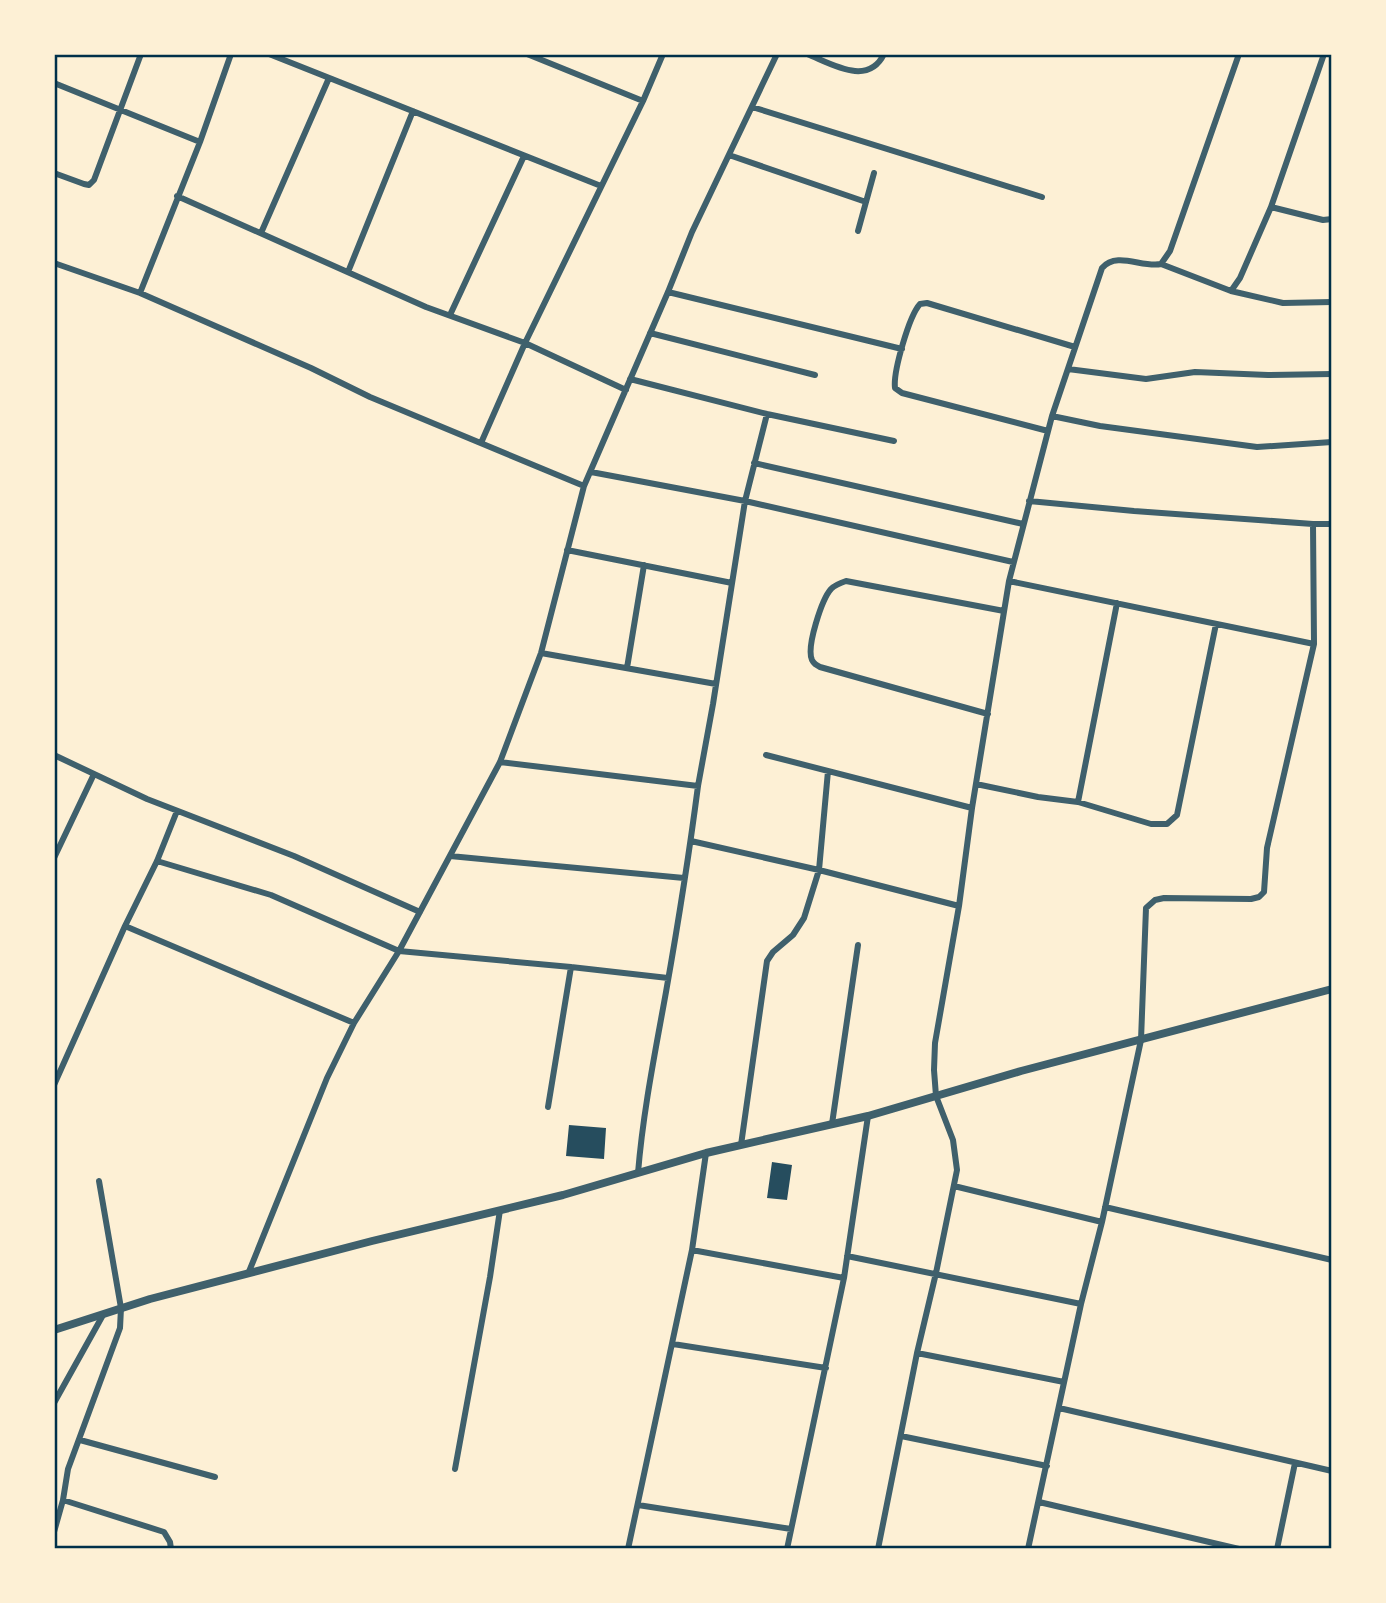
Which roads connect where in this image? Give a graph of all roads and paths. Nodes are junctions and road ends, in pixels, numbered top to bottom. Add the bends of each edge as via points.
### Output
1 (141, 54) edge
2 (231, 54) edge
3 (270, 54) edge
4 (527, 54) edge
5 (663, 54) edge
6 (777, 54) edge
7 (807, 54) edge
8 (884, 54) edge
9 (1239, 54) edge
10 (1324, 54) edge
11 (329, 78) junction
12 (54, 83) edge
13 (642, 102) junction
14 (752, 107) junction
15 (121, 110) junction
16 (413, 111) junction
17 (200, 142) junction
18 (729, 155) junction
19 (524, 156) junction
20 (54, 173) edge
21 (874, 173) dead end
22 (601, 186) junction
23 (177, 196) junction
24 (1042, 197) dead end
25 (866, 202) junction
26 (1271, 207) junction
27 (1332, 219) edge
28 (858, 231) dead end
29 (261, 233) junction
30 (54, 263) edge
31 (1161, 264) junction
32 (348, 272) junction
33 (1231, 291) junction
34 (668, 292) junction
35 (140, 293) junction
36 (1332, 302) edge
37 (450, 315) junction
38 (650, 333) junction
39 (525, 343) junction
40 (1075, 347) junction
41 (902, 349) junction
42 (1068, 369) junction
43 (1332, 374) edge
44 (814, 375) dead end
45 (630, 379) junction
46 (626, 390) junction
47 (767, 414) junction
48 (1052, 416) junction
49 (1048, 431) junction
50 (894, 441) dead end
51 (1332, 442) edge
52 (481, 443) junction
53 (754, 463) junction
54 (591, 472) junction
55 (584, 486) junction
56 (745, 501) junction
57 (1029, 501) junction
58 (1023, 524) junction
59 (1313, 524) junction
60 (1332, 524) edge
61 (567, 550) junction
62 (1013, 562) junction
63 (643, 565) junction
64 (1009, 581) junction
65 (732, 583) junction
66 (1117, 603) junction
67 (1004, 611) junction
68 (1216, 624) junction
69 (1314, 644) junction
70 (541, 653) junction
71 (627, 668) junction
72 (716, 684) junction
73 (988, 714) junction
74 (54, 755) edge
75 (766, 755) dead end
76 (500, 762) junction
77 (828, 771) junction
78 (94, 774) junction
79 (976, 784) junction
80 (698, 786) junction
81 (1078, 802) junction
82 (972, 807) junction
83 (177, 811) junction
84 (691, 841) junction
85 (450, 856) junction
86 (54, 858) edge
87 (157, 861) junction
88 (819, 870) junction
89 (684, 878) junction
90 (959, 906) junction
91 (420, 912) junction
92 (125, 926) junction
93 (858, 945) dead end
94 (399, 951) junction
95 (571, 967) junction
96 (668, 978) junction
97 (1332, 989) edge
98 (354, 1023) junction
99 (1141, 1040) junction
100 (54, 1084) edge
101 (936, 1096) junction
102 (548, 1107) dead end
103 (868, 1116) junction
104 (832, 1124) junction
105 (741, 1145) junction
106 (706, 1153) junction
107 (638, 1173) junction
108 (99, 1181) dead end
109 (954, 1186) junction
110 (1105, 1207) junction
111 (500, 1210) junction
112 (1102, 1222) junction
113 (692, 1250) junction
114 (847, 1256) junction
115 (1332, 1260) edge
116 (936, 1273) junction
117 (248, 1274) junction
118 (844, 1278) junction
119 (1081, 1304) junction
120 (121, 1308) junction
121 (103, 1315) junction
122 (54, 1330) edge
123 (673, 1344) junction
124 (917, 1353) junction
125 (826, 1368) junction
126 (1064, 1382) junction
127 (54, 1403) edge
128 (1059, 1408) junction
129 (901, 1436) junction
130 (80, 1440) junction
131 (1295, 1463) junction
132 (1046, 1466) junction
133 (455, 1469) dead end
134 (1332, 1471) edge
135 (215, 1477) dead end
136 (63, 1500) junction
137 (1039, 1502) junction
138 (638, 1505) junction
139 (791, 1529) junction
140 (54, 1532) edge
141 (171, 1549) edge
142 (628, 1549) edge
143 (787, 1549) edge
144 (878, 1549) edge
145 (1028, 1549) edge
146 (1239, 1549) edge
147 (1278, 1549) edge

1 - 15 street
2 - 17 street
3 - 11 street
4 - 13 street
5 - 13 street
6 - 14 street
7 - 8 street via 859,72 875,67
9 - 31 street via 1170,251
10 - 26 street
11 - 16 street
11 - 29 street
12 - 15 street
13 - 22 street
14 - 18 street
14 - 24 street
15 - 17 street
15 - 20 street via 91,183
16 - 19 street
16 - 32 street
17 - 23 street
18 - 25 street
18 - 34 street
19 - 22 street
19 - 37 street
21 - 25 street
22 - 39 street
23 - 29 street
23 - 35 street
25 - 28 street
26 - 27 street
26 - 33 street
29 - 32 street
30 - 35 street
31 - 33 street
31 - 40 street via 1107,262
32 - 37 street
33 - 36 street via 1283,303
34 - 38 street
34 - 41 street
35 - 52 street
37 - 39 street
38 - 44 street
38 - 45 street
39 - 46 street
39 - 52 street
40 - 41 street via 927,303 915,309
40 - 42 street
41 - 49 street via 894,379 902,394
42 - 43 street via 1146,379 1195,372
42 - 48 street
45 - 46 street
45 - 47 street
46 - 54 street
47 - 50 street
47 - 53 street
48 - 49 street
48 - 51 street via 1256,447
49 - 57 street
52 - 55 street
53 - 56 street
53 - 58 street
54 - 55 street
54 - 56 street
55 - 61 street
56 - 62 street
56 - 65 street
57 - 58 street
57 - 59 street
58 - 62 street
59 - 60 street
59 - 69 street
61 - 63 street
61 - 70 street
62 - 64 street
63 - 65 street
63 - 71 street
64 - 66 street
64 - 67 street
65 - 72 street
66 - 68 street
66 - 81 street
67 - 73 street
67 - 73 street via 846,581 830,590 811,644 811,657 820,667
68 - 69 street
68 - 81 street via 1177,816 1167,824 1151,824
69 - 99 street via 1267,848 1264,892 1251,899 1164,898 1146,908
70 - 71 street
70 - 76 street
71 - 72 street
72 - 80 street
73 - 79 street
74 - 78 street
75 - 77 street
76 - 80 street
76 - 85 street
77 - 82 street
77 - 88 street
78 - 83 street
78 - 86 street
79 - 81 street
79 - 82 street
80 - 84 street
82 - 90 street
83 - 87 street
83 - 91 street
84 - 88 street
84 - 89 street
85 - 89 street
85 - 91 street
87 - 92 street
87 - 94 street via 271,895
88 - 90 street
88 - 105 street via 799,928 767,961
89 - 96 street
90 - 101 street via 935,1043
91 - 94 street
92 - 98 street
92 - 100 street
93 - 104 street
94 - 95 street
94 - 98 street
95 - 96 street
95 - 102 street
96 - 107 street
97 - 99 street
98 - 117 street
99 - 101 street
99 - 110 street
101 - 103 street
101 - 109 street via 953,1140
103 - 104 street
103 - 114 street
104 - 105 street
105 - 106 street
106 - 107 street
106 - 113 street
107 - 111 street
108 - 120 street
109 - 112 street
109 - 116 street
110 - 112 street
110 - 115 street
111 - 117 street
111 - 133 street
112 - 119 street
113 - 118 street
113 - 123 street
114 - 116 street
114 - 118 street
116 - 119 street
116 - 124 street
117 - 120 street
118 - 125 street
119 - 126 street
120 - 121 street
120 - 130 street via 120,1328
121 - 122 street
121 - 127 street
123 - 125 street
123 - 138 street
124 - 126 street
124 - 129 street
125 - 139 street
126 - 128 street
128 - 131 street
128 - 132 street
129 - 132 street
129 - 144 street
130 - 135 street
130 - 136 street via 68,1469
131 - 134 street
131 - 147 street
132 - 137 street
136 - 140 street
136 - 141 street via 164,1532
137 - 145 street
137 - 146 street
138 - 139 street
138 - 142 street
139 - 143 street

